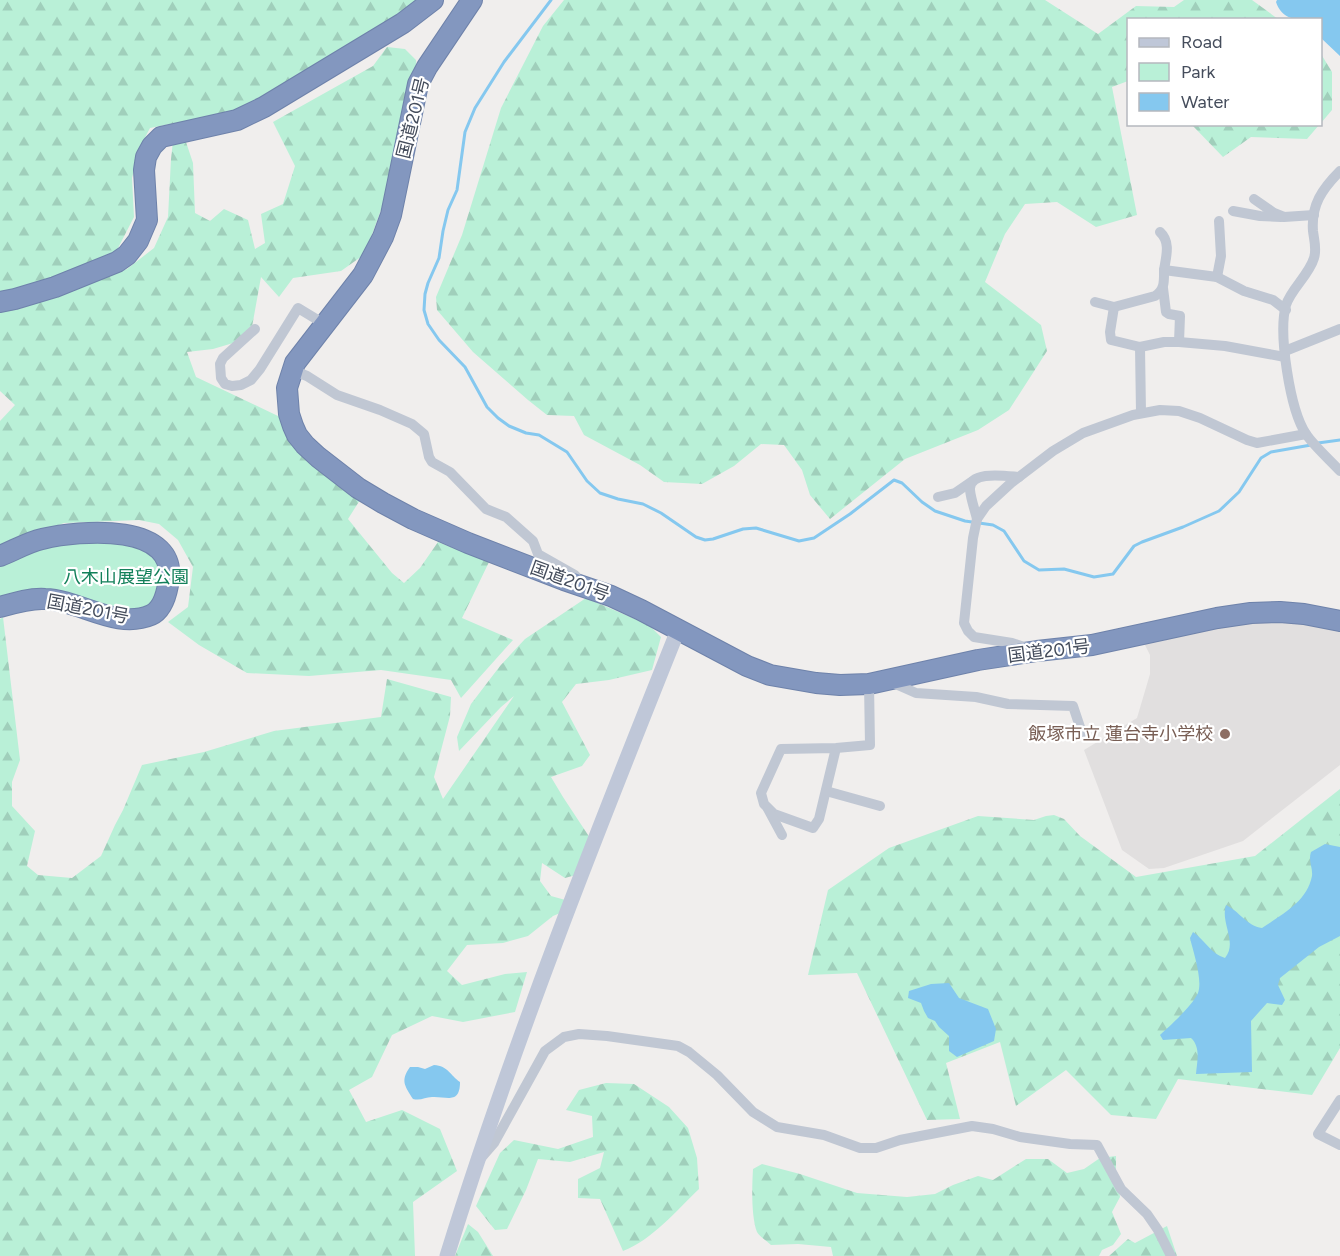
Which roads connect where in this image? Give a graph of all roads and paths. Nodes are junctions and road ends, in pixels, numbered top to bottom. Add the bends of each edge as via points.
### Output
1 (433, 0) edge
2 (472, 0) edge
3 (1340, 171) edge
4 (1254, 199) dead end
5 (1233, 211) dead end
6 (1314, 215) junction
7 (1284, 217) junction
8 (1219, 221) dead end
9 (1160, 232) dead end
10 (1164, 270) junction
11 (1217, 278) junction
12 (1163, 288) junction
13 (0, 302) edge
14 (1095, 302) dead end
15 (1114, 307) junction
16 (1286, 310) junction
17 (326, 324) junction
18 (255, 329) dead end
19 (1340, 329) edge
20 (1179, 342) junction
21 (1140, 348) junction
22 (1285, 354) junction
23 (292, 370) junction
24 (1142, 413) junction
25 (1306, 434) junction
26 (1340, 471) edge
27 (1019, 477) junction
28 (971, 482) junction
29 (939, 497) dead end
30 (977, 519) junction
31 (0, 556) edge
32 (574, 583) junction
33 (0, 607) edge
34 (1340, 621) edge
35 (678, 630) junction
36 (1037, 651) junction
37 (878, 682) junction
38 (1082, 733) dead end
39 (836, 748) junction
40 (826, 791) junction
41 (880, 806) dead end
42 (768, 808) junction
43 (782, 836) dead end
44 (1340, 1100) edge
45 (1340, 1145) edge
46 (475, 1165) junction
47 (447, 1256) edge
48 (1171, 1256) edge

1 - 13 highway via 403,23 264,107 237,120 161,137 146,158 147,220 127,255 55,287
2 - 17 highway, 国道201号 via 418,84 383,237 363,275
3 - 6 street via 1327,184 1314,207
4 - 7 street
5 - 7 street
6 - 7 street
6 - 16 street via 1314,258
8 - 11 street via 1221,256
9 - 10 street via 1167,242
10 - 11 street
10 - 12 street
11 - 16 street via 1274,300
12 - 15 street via 1155,296
12 - 20 street via 1166,312 1180,316
14 - 15 street
15 - 21 street via 1111,339
16 - 22 street
17 - 18 street via 298,308 251,380 241,385 225,384 220,378 223,358
17 - 23 highway, 国道201号
19 - 22 street
20 - 21 street
20 - 22 street
21 - 24 street
22 - 25 street via 1294,405
23 - 32 street via 337,395 418,428 424,434 432,462 450,472 486,509 506,517 533,542 538,554 575,575
23 - 32 highway, 国道201号 via 288,403 297,435 358,488 412,519
24 - 25 street via 1179,411 1257,443
24 - 27 street via 1083,433
25 - 26 street
27 - 28 street via 992,476
27 - 30 street
28 - 29 street via 955,493
28 - 30 street
30 - 36 street via 964,624 974,637 1012,642
31 - 33 highway, 国道201号 via 40,539 112,533 154,544 169,569 166,595 154,613 143,618 111,616 45,598
32 - 35 highway, 国道201号 via 611,596
34 - 36 highway, 国道201号 via 1280,612 1251,614 1092,645
35 - 37 highway, 国道201号 via 770,675 840,685
35 - 46 street via 599,827
36 - 37 highway, 国道201号
37 - 38 street via 916,693 976,697 1008,704 1073,706
37 - 39 street via 870,745
39 - 40 street
39 - 42 street via 781,749 761,794
40 - 41 street
40 - 42 street via 813,828 774,814
42 - 43 street
44 - 45 street via 1318,1134
46 - 47 street
46 - 48 street via 494,1143 545,1051 564,1037 579,1034 618,1037 678,1046 717,1075 753,1112 777,1127 824,1135 860,1149 876,1149 900,1140 972,1126 1020,1137 1097,1145 1121,1189 1148,1214

